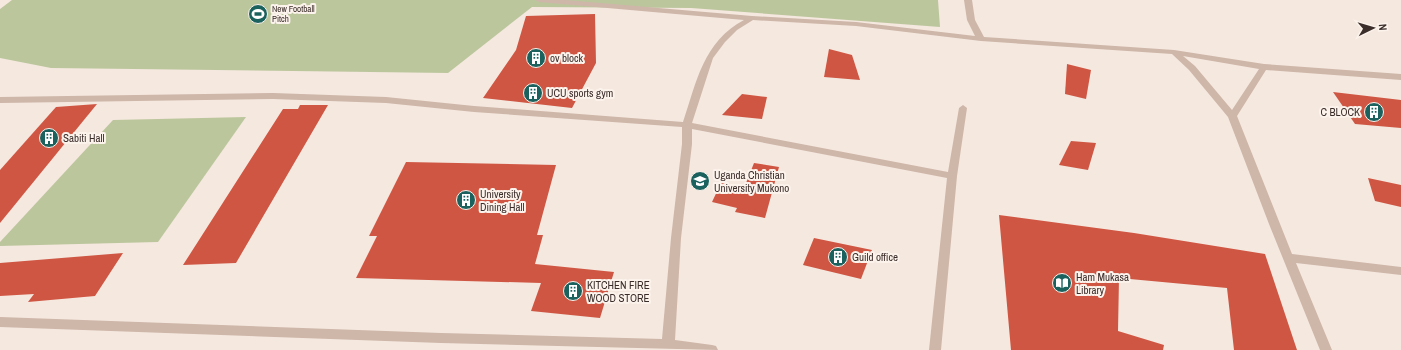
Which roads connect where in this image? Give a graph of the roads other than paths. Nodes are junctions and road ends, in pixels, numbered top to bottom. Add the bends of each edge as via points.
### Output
1 (539, 0) edge
2 (968, 0) edge
3 (752, 18) junction
4 (981, 39) junction
5 (1174, 52) junction
6 (1264, 67) junction
7 (1401, 77) edge
8 (2, 101) edge
9 (963, 108) dead end
10 (1232, 116) junction
11 (687, 125) junction
12 (952, 176) junction
13 (1288, 258) junction
14 (1401, 271) edge
15 (0, 322) edge
16 (668, 344) junction
17 (712, 350) edge
18 (935, 350) edge
19 (1326, 350) edge

1 - 3 lane
2 - 4 lane via 971,20
3 - 4 lane via 856,24
3 - 11 lane via 734,28 709,58
4 - 5 lane
5 - 6 lane
5 - 10 lane via 1192,68
6 - 7 lane
6 - 10 lane
8 - 11 lane via 281,96 386,100
9 - 12 lane
10 - 13 lane
11 - 12 lane
11 - 16 lane
12 - 18 lane
13 - 14 lane
13 - 19 lane
15 - 16 lane
16 - 17 lane

